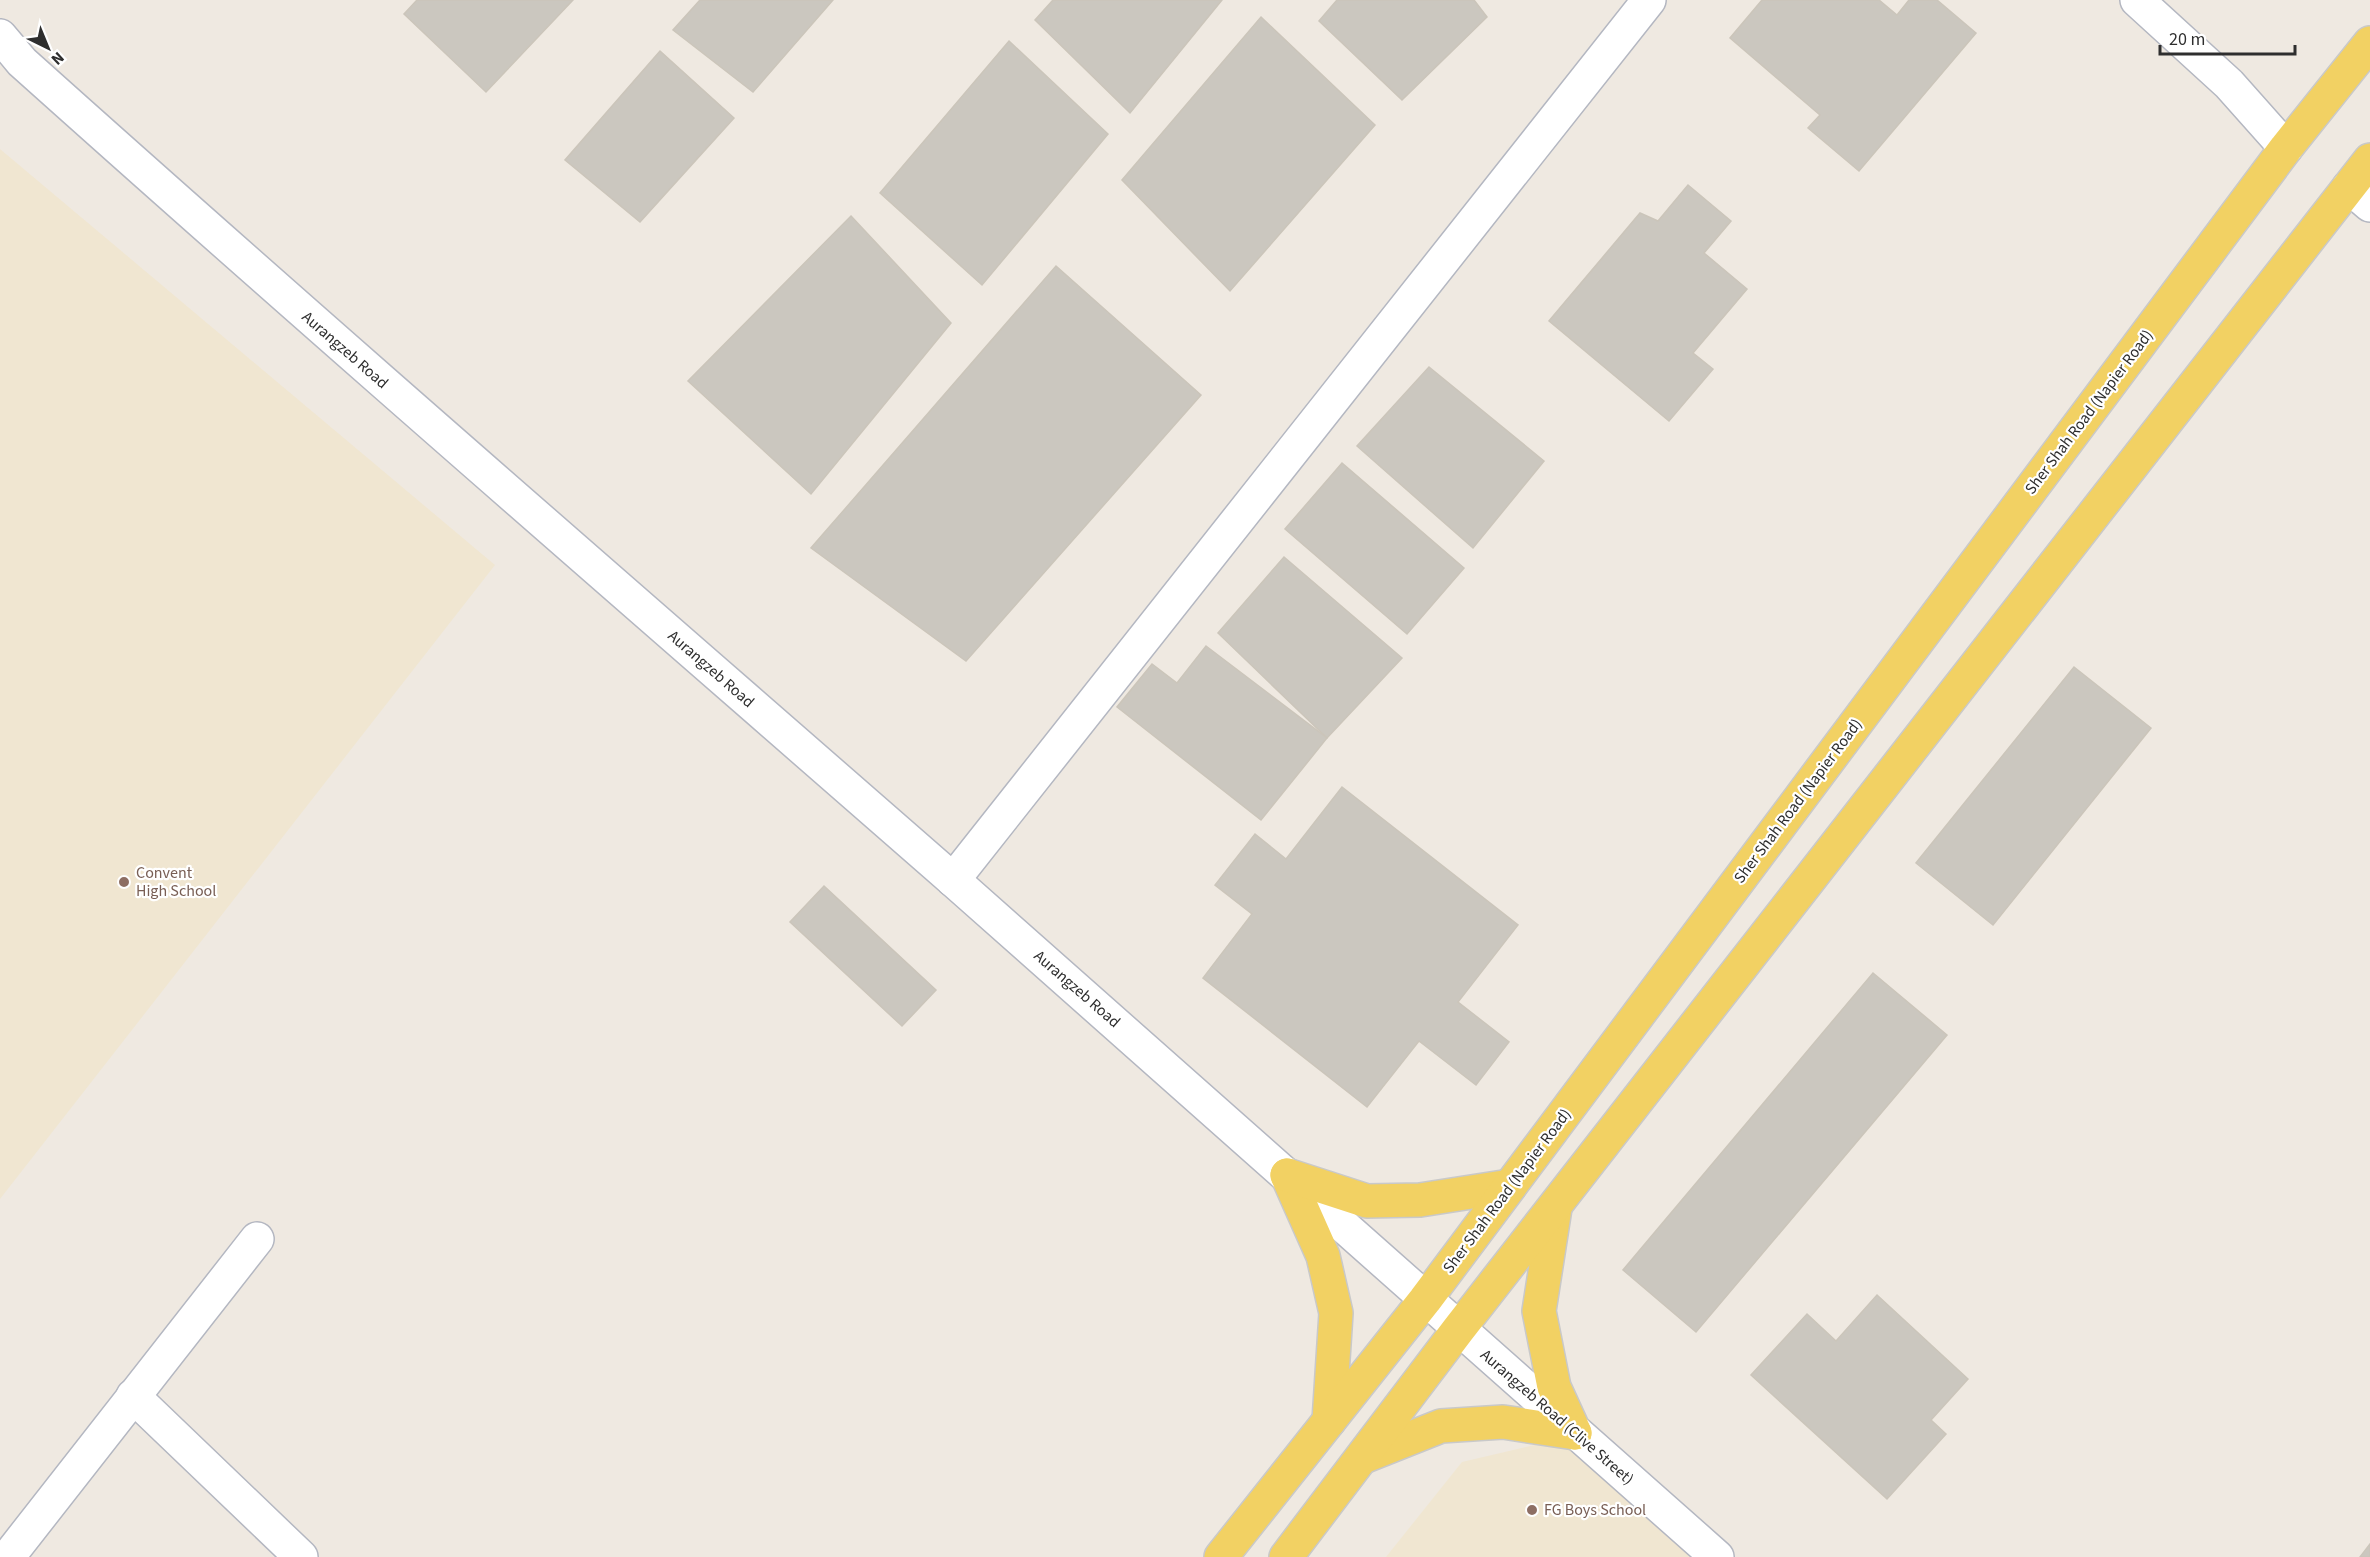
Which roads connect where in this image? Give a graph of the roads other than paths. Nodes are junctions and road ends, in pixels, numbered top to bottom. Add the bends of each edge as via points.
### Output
1 (1649, 0) edge
2 (2137, 0) edge
3 (0, 36) edge
4 (2370, 43) edge
5 (2286, 148) junction
6 (2370, 160) edge
7 (2360, 196) edge
8 (953, 880) junction
9 (1287, 1175) junction
10 (1510, 1186) junction
11 (1555, 1206) junction
12 (257, 1239) dead end
13 (1425, 1300) junction
14 (1458, 1330) junction
15 (133, 1396) junction
16 (1329, 1421) junction
17 (1575, 1433) junction
18 (1364, 1456) junction
19 (8, 1557) edge
20 (301, 1557) edge
21 (1221, 1557) edge
22 (1286, 1557) edge
23 (1717, 1557) edge

1 - 8 street
2 - 5 street via 2229,84
3 - 8 street, Aurangzeb Road via 22,62 293,305
4 - 5 main road, Sher Shah Road (Napier Road)
5 - 10 main road, Sher Shah Road (Napier Road)
6 - 7 main road
7 - 11 main road
8 - 9 street, Aurangzeb Road
9 - 10 main road via 1367,1201 1420,1200
9 - 13 street, Aurangzeb Road
9 - 16 main road via 1323,1256 1336,1313
10 - 13 main road, Sher Shah Road (Napier Road)
11 - 14 main road
11 - 17 main road via 1539,1311 1554,1387
12 - 15 street
13 - 14 street, Aurangzeb Road (Clive Street)
13 - 16 main road, Sher Shah Road (Napier Road)
14 - 17 street, Aurangzeb Road (Clive Street)
14 - 18 main road
15 - 19 street
15 - 20 street
16 - 21 main road, Sher Shah Road (Napier Road)
17 - 18 main road via 1503,1422 1441,1426
17 - 23 street, Aurangzeb Road (Clive Street)
18 - 22 main road

